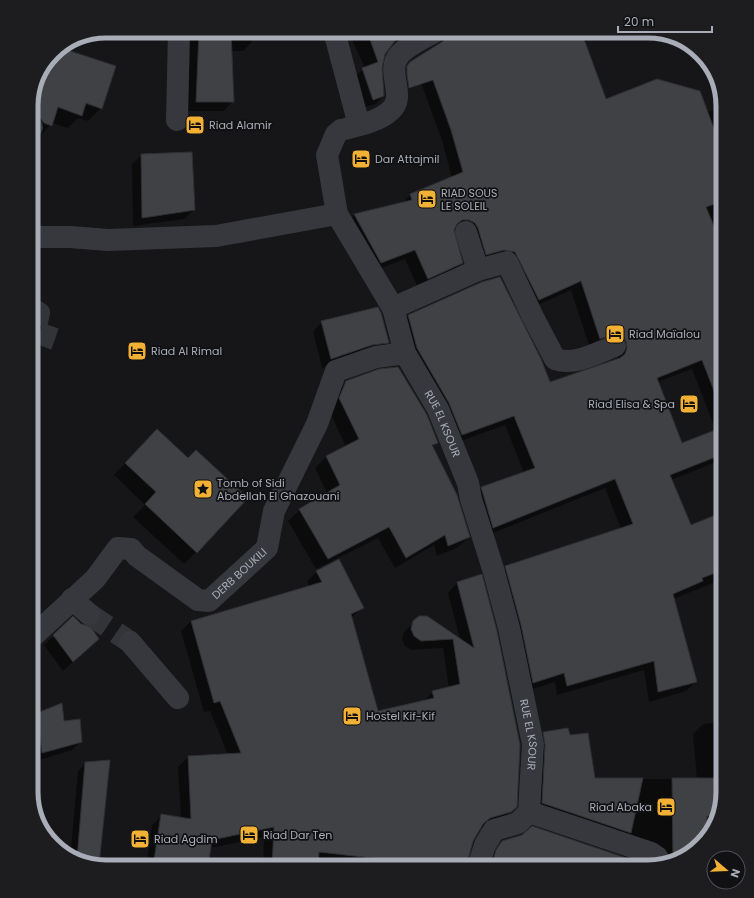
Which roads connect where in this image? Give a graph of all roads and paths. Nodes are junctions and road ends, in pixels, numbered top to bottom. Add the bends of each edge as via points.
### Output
1 (179, 38) edge
2 (336, 38) edge
3 (425, 38) edge
4 (177, 120) dead end
5 (359, 125) junction
6 (336, 214) junction
7 (466, 232) dead end
8 (38, 237) edge
9 (478, 270) junction
10 (393, 308) junction
11 (615, 346) dead end
12 (405, 353) junction
13 (72, 599) junction
14 (89, 614) tunnel mouth
15 (38, 631) edge
16 (130, 642) tunnel mouth
17 (178, 698) dead end
18 (530, 812) junction
19 (658, 859) edge
20 (480, 860) edge

1 - 4 street
2 - 5 street
3 - 5 street, RUE EL KSOUR via 399,55 393,69 397,94 395,106 383,116
5 - 6 street, RUE EL KSOUR via 336,134 327,155
6 - 8 street via 216,236 108,240 70,236
6 - 10 street, RUE EL KSOUR
7 - 9 street
9 - 10 street
9 - 11 street via 507,262 556,359 563,362 573,361
10 - 12 street, RUE EL KSOUR
12 - 13 street, DERB BOUKILI via 376,357 336,371 317,424 274,511 266,548 209,601 198,600 131,549 118,548 95,579
12 - 18 street, RUE EL KSOUR via 438,409 468,483 496,579 533,744
13 - 14 street
13 - 15 street, DERB BOUKILI
16 - 17 street
18 - 19 street via 651,853
18 - 20 street via 518,823 494,830

